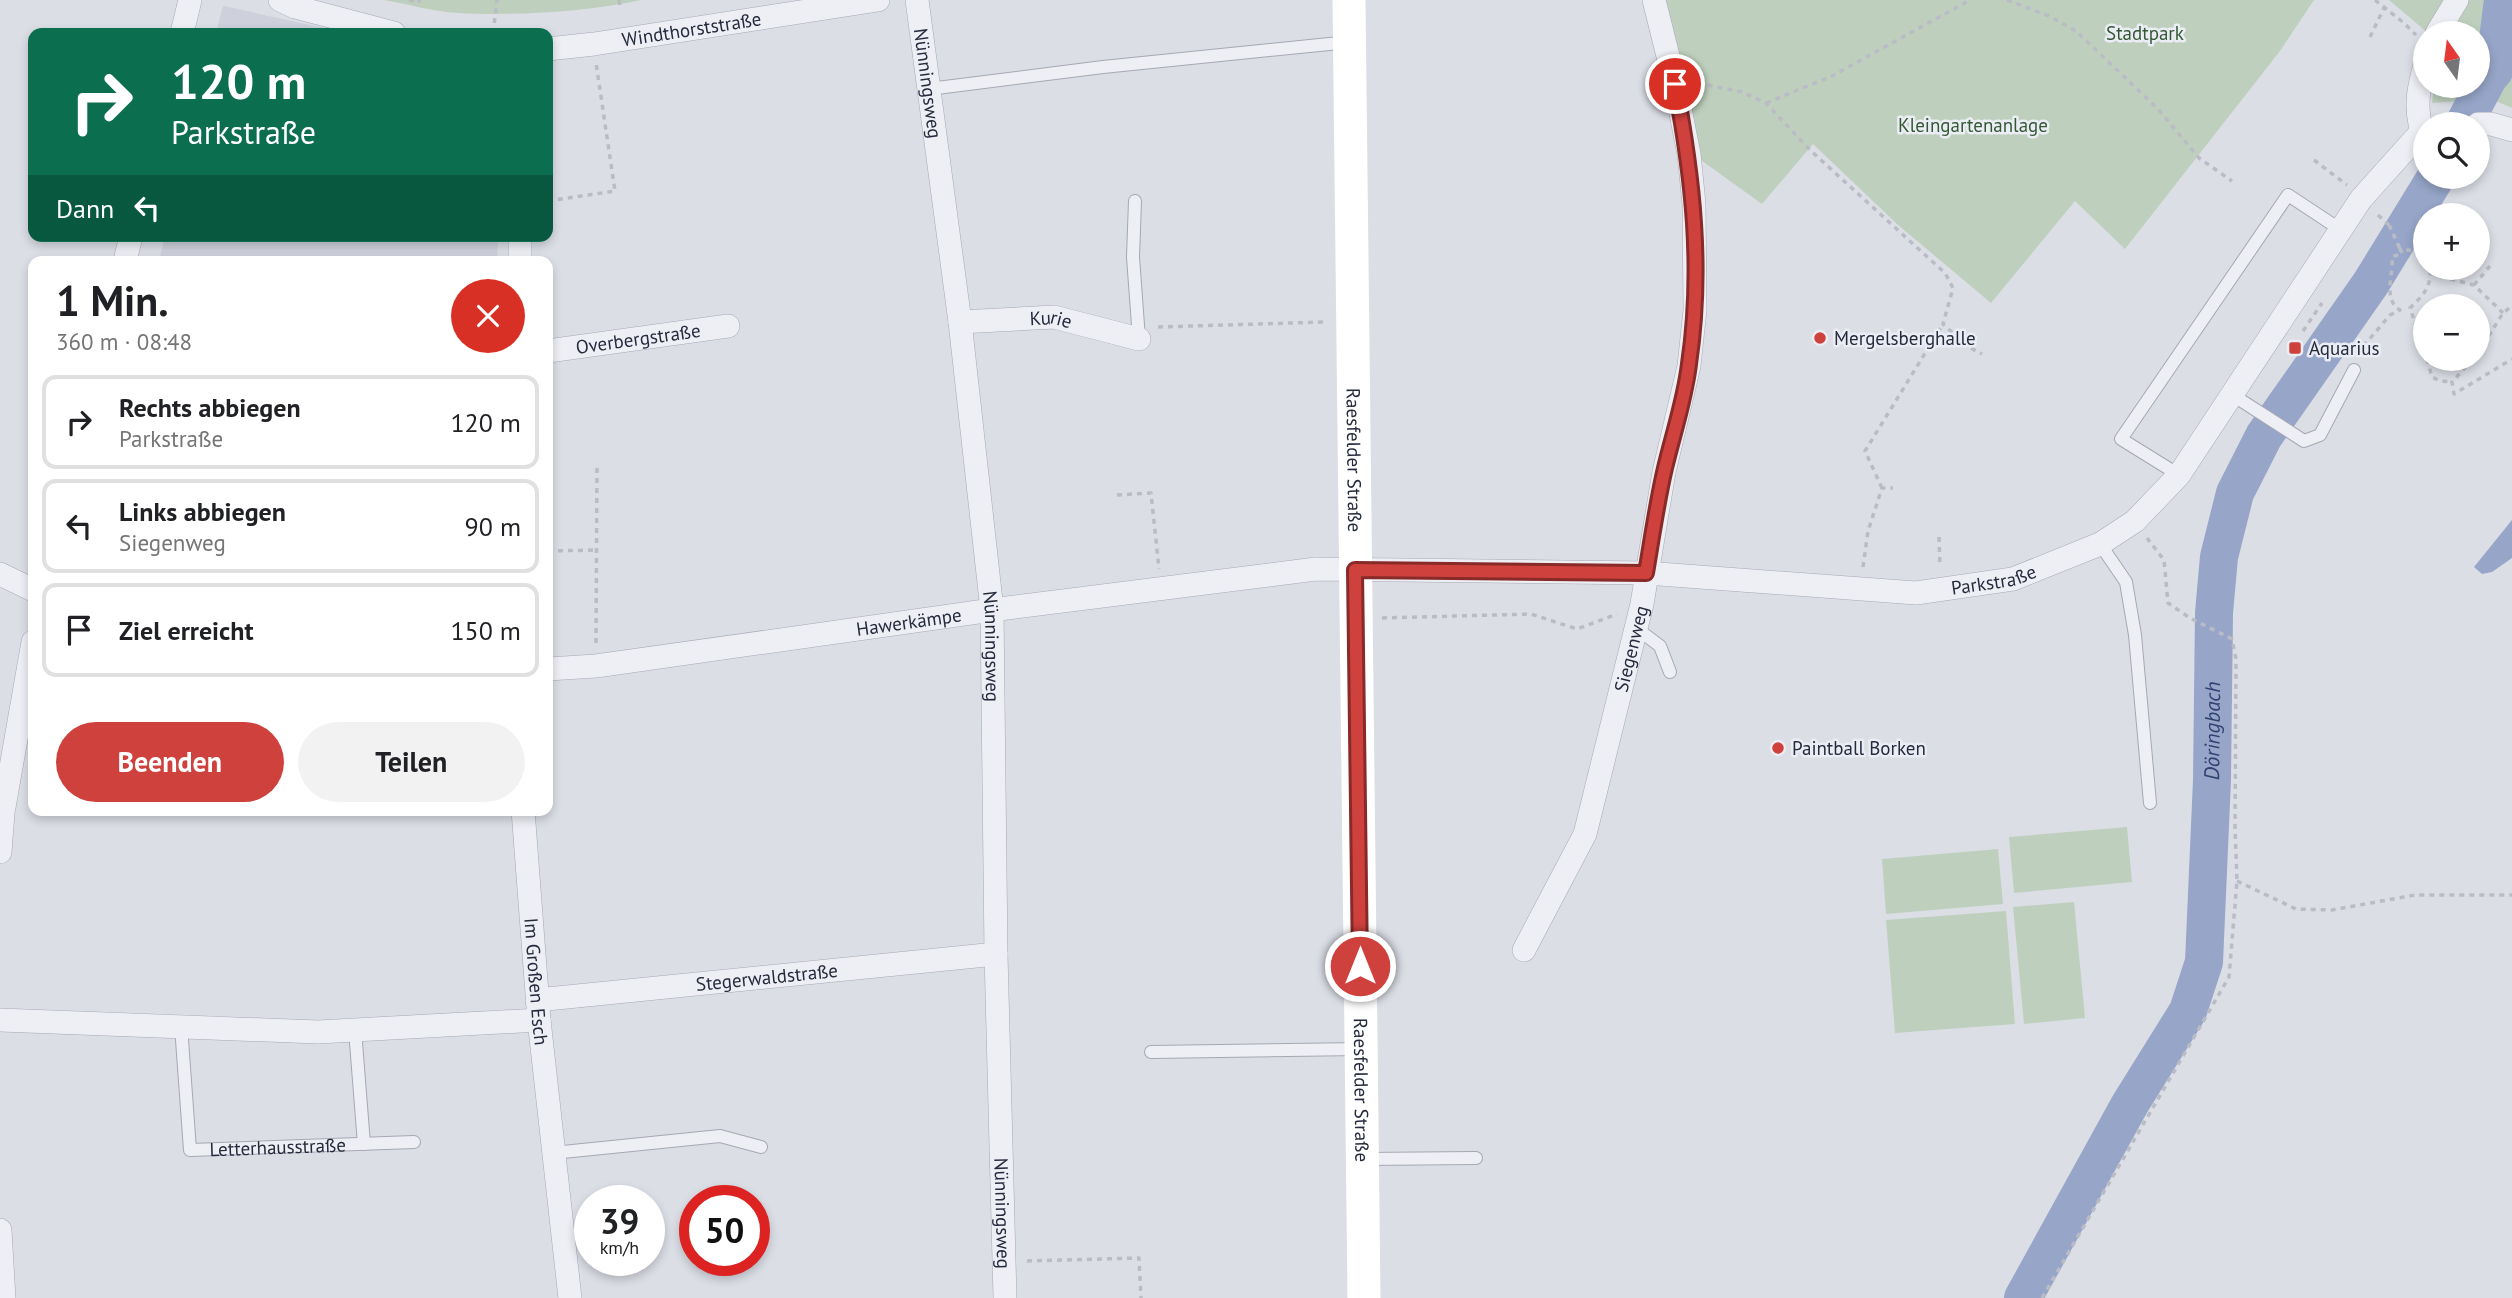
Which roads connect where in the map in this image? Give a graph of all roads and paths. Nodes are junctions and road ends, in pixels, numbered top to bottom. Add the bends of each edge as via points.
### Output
1 (190, 0) edge
2 (280, 0) edge
3 (409, 0) edge
4 (419, 0) edge
5 (497, 0) edge
6 (878, 0) edge
7 (917, 0) edge
8 (1349, 0) edge
9 (1654, 0) edge
10 (1970, 0) edge
11 (2007, 0) edge
12 (2375, 0) edge
13 (2457, 0) edge
14 (2384, 7) junction
15 (2440, 21) edge
16 (183, 28) edge
17 (375, 28) edge
18 (494, 28) edge
19 (2413, 28) edge
20 (2370, 37) dead end
21 (1349, 42) junction
22 (594, 44) junction
23 (553, 48) edge
24 (1675, 84) junction
25 (929, 89) junction
26 (1766, 103) junction
27 (2413, 143) edge
28 (2232, 181) dead end
29 (553, 200) edge
30 (1135, 201) dead end
31 (2389, 225) dead end
32 (2341, 230) junction
33 (2413, 251) edge
34 (2402, 253) junction
35 (2431, 280) edge
36 (2458, 280) edge
37 (2478, 280) edge
38 (2474, 285) junction
39 (2512, 306) edge
40 (2410, 307) junction
41 (2400, 310) junction
42 (2503, 313) junction
43 (2413, 316) edge
44 (960, 322) junction
45 (1351, 322) junction
46 (1943, 324) junction
47 (728, 326) dead end
48 (2490, 334) edge
49 (1139, 339) junction
50 (553, 350) edge
51 (1982, 354) dead end
52 (2512, 359) edge
53 (2354, 370) joint
54 (2430, 371) edge
55 (2462, 371) edge
56 (2452, 382) junction
57 (2231, 394) junction
58 (597, 467) dead end
59 (2179, 475) junction
60 (1882, 488) junction
61 (1893, 488) dead end
62 (1117, 495) dead end
63 (2135, 521) junction
64 (1939, 537) dead end
65 (2100, 544) junction
66 (597, 550) junction
67 (553, 551) edge
68 (1355, 570) junction
69 (1941, 572) dead end
70 (1646, 573) junction
71 (1862, 573) dead end
72 (0, 574) edge
73 (28, 588) edge
74 (1161, 588) junction
75 (1642, 604) junction
76 (992, 610) junction
77 (1356, 619) junction
78 (1636, 628) junction
79 (596, 666) junction
80 (553, 669) edge
81 (28, 670) edge
82 (1670, 672) dead end
83 (2150, 803) dead end
84 (523, 816) edge
85 (0, 852) edge
86 (2237, 881) junction
87 (2512, 895) edge
88 (1524, 950) dead end
89 (996, 954) junction
90 (538, 1010) junction
91 (0, 1020) edge
92 (181, 1026) junction
93 (355, 1030) junction
94 (1360, 1049) junction
95 (1150, 1052) dead end
96 (414, 1142) dead end
97 (364, 1144) junction
98 (761, 1147) dead end
99 (553, 1153) junction
100 (1476, 1158) dead end
101 (1362, 1159) junction
102 (0, 1230) edge
103 (1004, 1261) junction
104 (4, 1298) edge
105 (570, 1298) edge
106 (1004, 1298) edge
107 (1141, 1298) edge
108 (1364, 1298) edge
109 (2042, 1298) edge

1 - 16 street
2 - 17 street
3 - 4 path
5 - 18 path
6 - 22 street, Windthorststraße
7 - 25 street, Nünningsweg
8 - 21 main road, Raesfelder Straße
9 - 24 street, Siegenweg
10 - 26 path via 1832,76
11 - 28 path via 2076,31 2158,109 2199,158
12 - 14 path
13 - 15 street
14 - 19 path
14 - 20 path
21 - 25 lane
21 - 45 main road, Raesfelder Straße
22 - 23 street, Windthorststraße
22 - 29 path via 615,191
24 - 26 path via 1693,82 1742,92
24 - 70 street, Siegenweg via 1694,204 1695,310 1689,366
25 - 44 street, Nünningsweg
26 - 46 path via 1810,150 1945,273 1953,288
27 - 32 street, Parkstraße via 2361,199
30 - 49 lane via 1133,257
31 - 34 path, bridge
32 - 57 street, Parkstraße
32 - 59 lane via 2288,195 2121,439
33 - 34 path via 2400,249
34 - 41 path via 2392,257 2390,294
35 - 40 path
36 - 38 path
37 - 38 path
38 - 42 path
39 - 42 path
40 - 41 path
40 - 43 path
41 - 53 path via 2390,315 2361,349
42 - 48 path
44 - 49 street, Kurie via 1054,317
44 - 76 street, Nünningsweg
45 - 49 path via 1160,326
45 - 68 main road, Raesfelder Straße
46 - 51 path
46 - 60 path via 1865,451
47 - 50 street, Overbergstraße
52 - 56 path via 2454,394
53 - 57 lane via 2319,435 2304,441
54 - 56 path via 2440,382
55 - 56 path
57 - 59 street, Parkstraße
58 - 66 path
59 - 63 street, Parkstraße
60 - 61 path
60 - 71 path via 1868,531
62 - 74 path via 1151,493
63 - 65 street, Parkstraße
63 - 86 path via 2164,560 2168,603 2232,639 2236,659
64 - 69 path
65 - 70 street, Parkstraße via 2013,579 1916,593
65 - 83 lane via 2126,582
66 - 67 path
66 - 79 path
68 - 70 street, Parkstraße
68 - 74 street, Hawerkämpe via 1316,569
68 - 77 main road, Raesfelder Straße
70 - 75 street, Siegenweg
72 - 73 street
74 - 76 street, Hawerkämpe
75 - 77 path via 1577,629 1531,614
75 - 78 street, Siegenweg
76 - 79 street, Hawerkämpe
76 - 89 street, Nünningsweg
77 - 94 main road, Raesfelder Straße
78 - 82 lane via 1660,646
78 - 88 street, Siegenweg via 1585,834
79 - 80 street, Hawerkämpe
81 - 85 street
84 - 90 street, Im Großen Esch
86 - 87 path via 2295,909 2332,910 2415,895
86 - 109 path via 2228,976
89 - 90 street, Stegerwaldstraße
89 - 103 street, Nünningsweg
90 - 93 street
90 - 99 street, Im Großen Esch
91 - 92 street
92 - 93 street
92 - 97 lane, Letterhausstraße via 190,1150
93 - 97 lane, Letterhausstraße
94 - 95 lane
94 - 101 main road, Raesfelder Straße
96 - 97 lane, Letterhausstraße
98 - 99 lane via 720,1136
99 - 105 street, Im Großen Esch
100 - 101 lane
101 - 108 main road, Raesfelder Straße
102 - 104 street
103 - 106 street, Nünningsweg
103 - 107 path via 1139,1258

